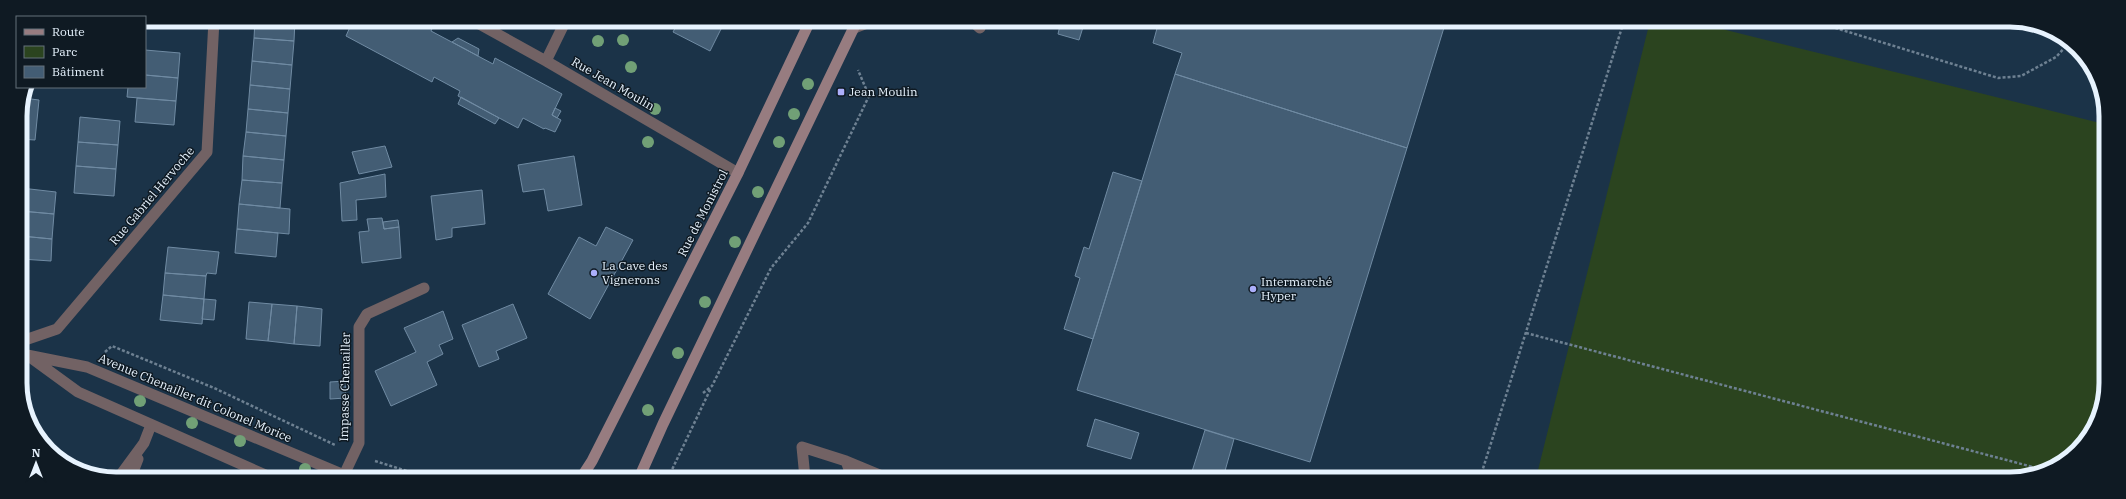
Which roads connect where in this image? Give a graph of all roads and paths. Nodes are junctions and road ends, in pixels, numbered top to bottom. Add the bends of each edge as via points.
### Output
1 (214, 27) edge
2 (485, 27) edge
3 (563, 27) edge
4 (807, 27) edge
5 (854, 27) edge
6 (1622, 27) edge
7 (1832, 27) edge
8 (847, 43) junction
9 (2066, 47) edge
10 (546, 61) junction
11 (738, 172) junction
12 (424, 288) dead end
13 (1526, 333) junction
14 (27, 339) edge
15 (27, 355) edge
16 (27, 356) edge
17 (87, 367) junction
18 (712, 386) junction
19 (700, 396) dead end
20 (151, 424) junction
21 (144, 443) junction
22 (354, 454) junction
23 (846, 461) junction
24 (2036, 468) edge
25 (123, 472) edge
26 (133, 472) edge
27 (260, 472) edge
28 (337, 472) edge
29 (348, 472) edge
30 (408, 472) edge
31 (585, 472) edge
32 (642, 472) edge
33 (671, 472) edge
34 (804, 472) edge
35 (850, 472) edge
36 (873, 472) edge
37 (1482, 472) edge

1 - 14 street, Rue Gabriel Hervoche via 207,152 57,329
2 - 10 street, Rue Jean Moulin
3 - 10 street
4 - 11 main road, Rue de Monistrol
5 - 8 main road
6 - 13 path
7 - 9 path via 1998,78 2021,76 2056,57
8 - 18 path via 869,96 808,223 771,268
8 - 32 main road
10 - 11 street, Rue Jean Moulin
11 - 31 main road, Rue de Monistrol
12 - 22 street, Impasse Chenailler via 367,314 361,322 359,443
13 - 24 path
13 - 37 path
15 - 17 street, Avenue Chenailler dit Colonel Morice
16 - 20 street, Avenue Chenailler dit Colonel Morice via 78,392
17 - 22 path via 112,346 214,388
17 - 28 street, Avenue Chenailler dit Colonel Morice
18 - 19 path
18 - 33 path
20 - 21 street
20 - 27 street, Avenue Chenailler dit Colonel Morice
21 - 25 street
21 - 26 street
22 - 29 street, Impasse Chenailler
22 - 30 path
23 - 34 street via 802,447
23 - 35 street
23 - 36 street

